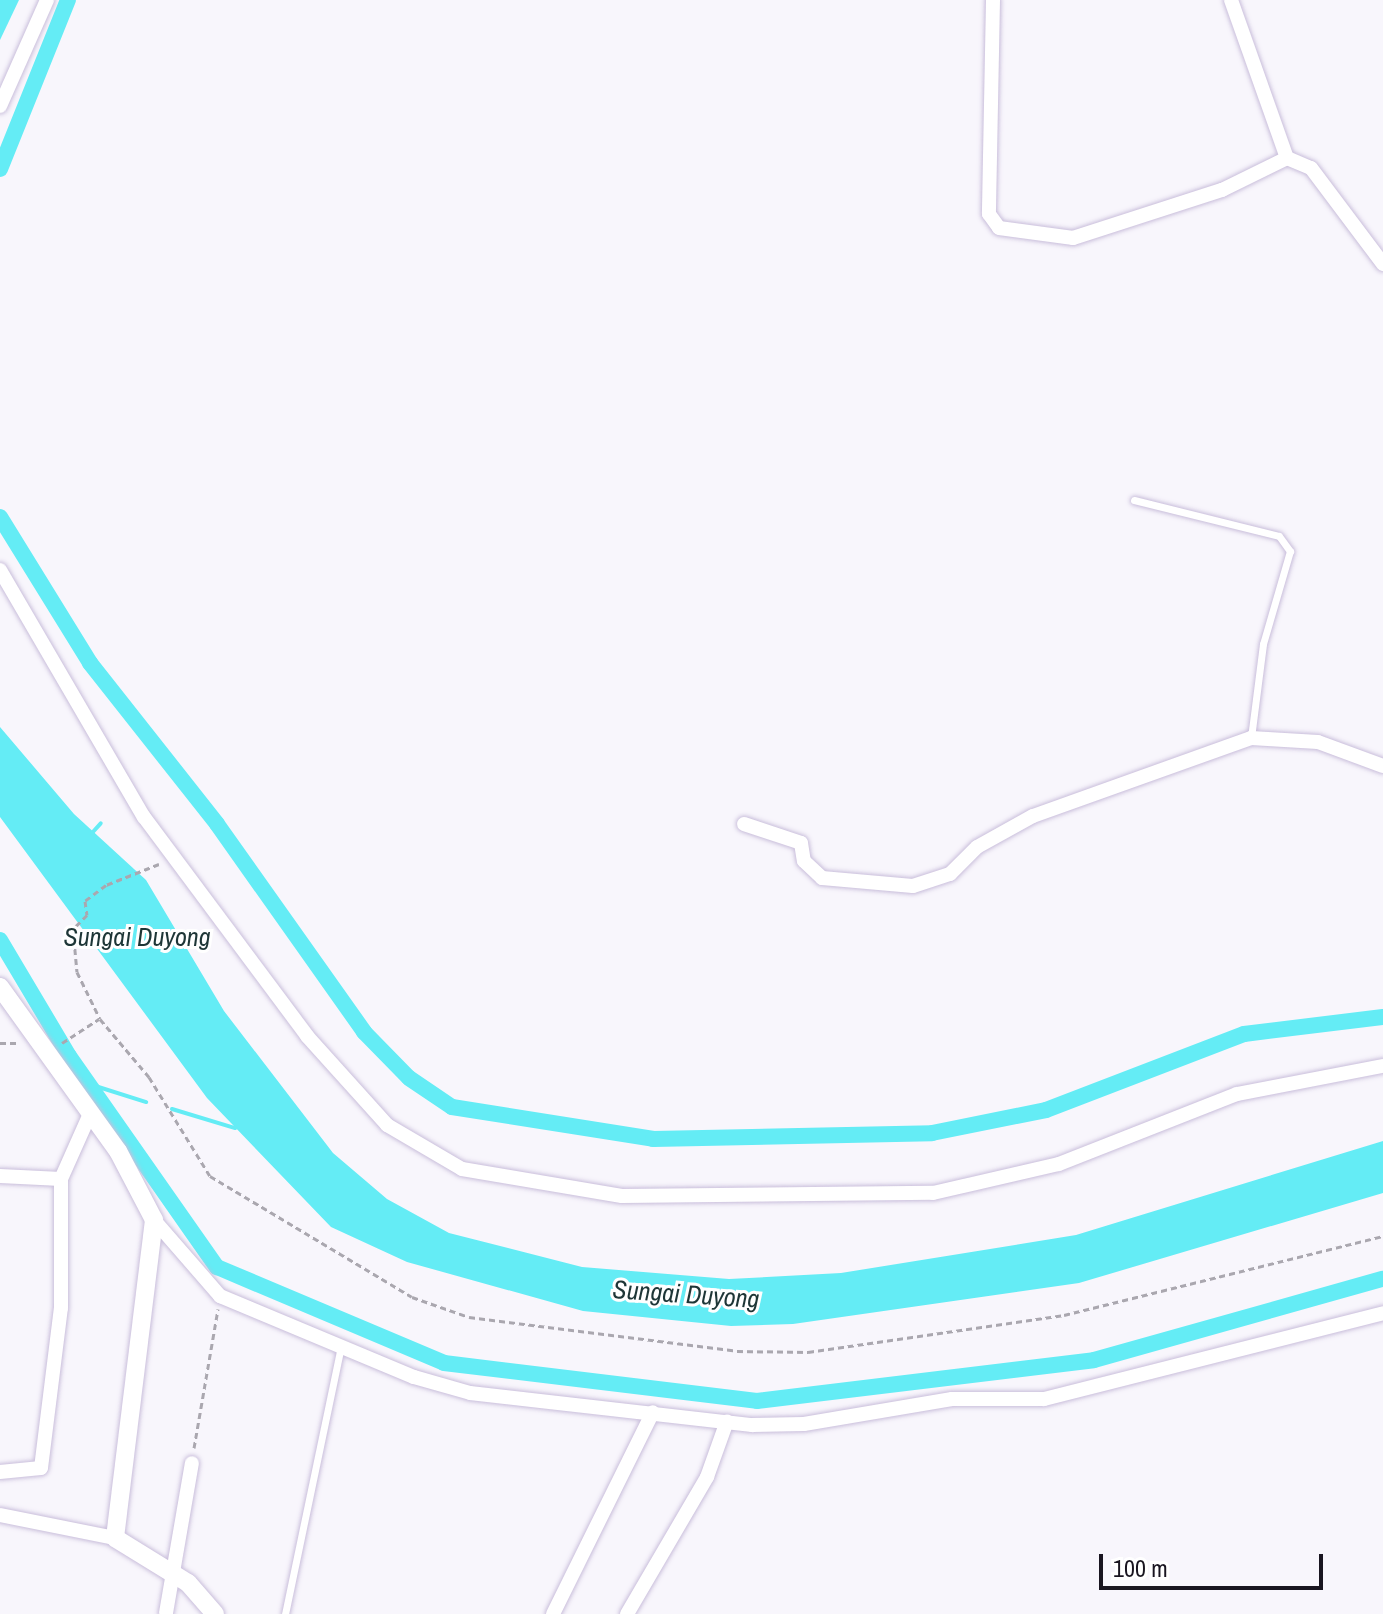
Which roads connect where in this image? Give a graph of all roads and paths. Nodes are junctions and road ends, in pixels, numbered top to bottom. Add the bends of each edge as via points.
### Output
1 (47, 0) edge
2 (993, 0) edge
3 (1231, 0) edge
4 (0, 106) edge
5 (1287, 158) junction
6 (1383, 264) edge
7 (1134, 500) dead end
8 (0, 570) edge
9 (1251, 738) junction
10 (1383, 766) edge
11 (744, 824) dead end
12 (172, 857) junction
13 (0, 987) edge
14 (100, 1019) junction
15 (75, 1038) dead end
16 (1383, 1066) edge
17 (90, 1114) junction
18 (0, 1176) edge
19 (61, 1179) junction
20 (154, 1220) junction
21 (1383, 1236) edge
22 (220, 1296) junction
23 (1383, 1313) edge
24 (341, 1345) junction
25 (653, 1412) junction
26 (727, 1421) junction
27 (192, 1463) joint
28 (0, 1472) edge
29 (0, 1515) edge
30 (115, 1538) junction
31 (171, 1572) junction
32 (163, 1614) edge
33 (175, 1614) edge
34 (215, 1614) edge
35 (285, 1614) edge
36 (553, 1614) edge
37 (627, 1614) edge

1 - 4 street
2 - 5 street via 989,214 999,228 1073,238 1222,190
3 - 5 street
5 - 6 street via 1311,168
7 - 9 lane via 1279,536 1290,551 1263,644
8 - 12 street
9 - 10 street via 1318,742
9 - 11 street via 1033,816 927,885 822,878 804,861 801,843
12 - 14 path via 134,879 106,885 85,901 87,915 71,944
12 - 16 street via 307,1036 387,1125 462,1169 522,1185 714,1198 933,1193 1059,1164 1237,1094
13 - 17 street
14 - 15 path
14 - 21 path via 149,1077 210,1176 412,1297 508,1325 737,1351 808,1352 1064,1315
17 - 19 street
17 - 20 street
18 - 19 street
19 - 28 street via 61,1308 41,1468
20 - 22 street
20 - 30 street
22 - 24 street
22 - 27 path
23 - 26 street via 1044,1399 952,1399 804,1424
24 - 25 street via 470,1393
24 - 35 lane
25 - 26 street
25 - 36 street
26 - 37 street via 707,1477
27 - 31 street
29 - 30 street
30 - 31 street
31 - 32 street
31 - 34 street
32 - 33 street

